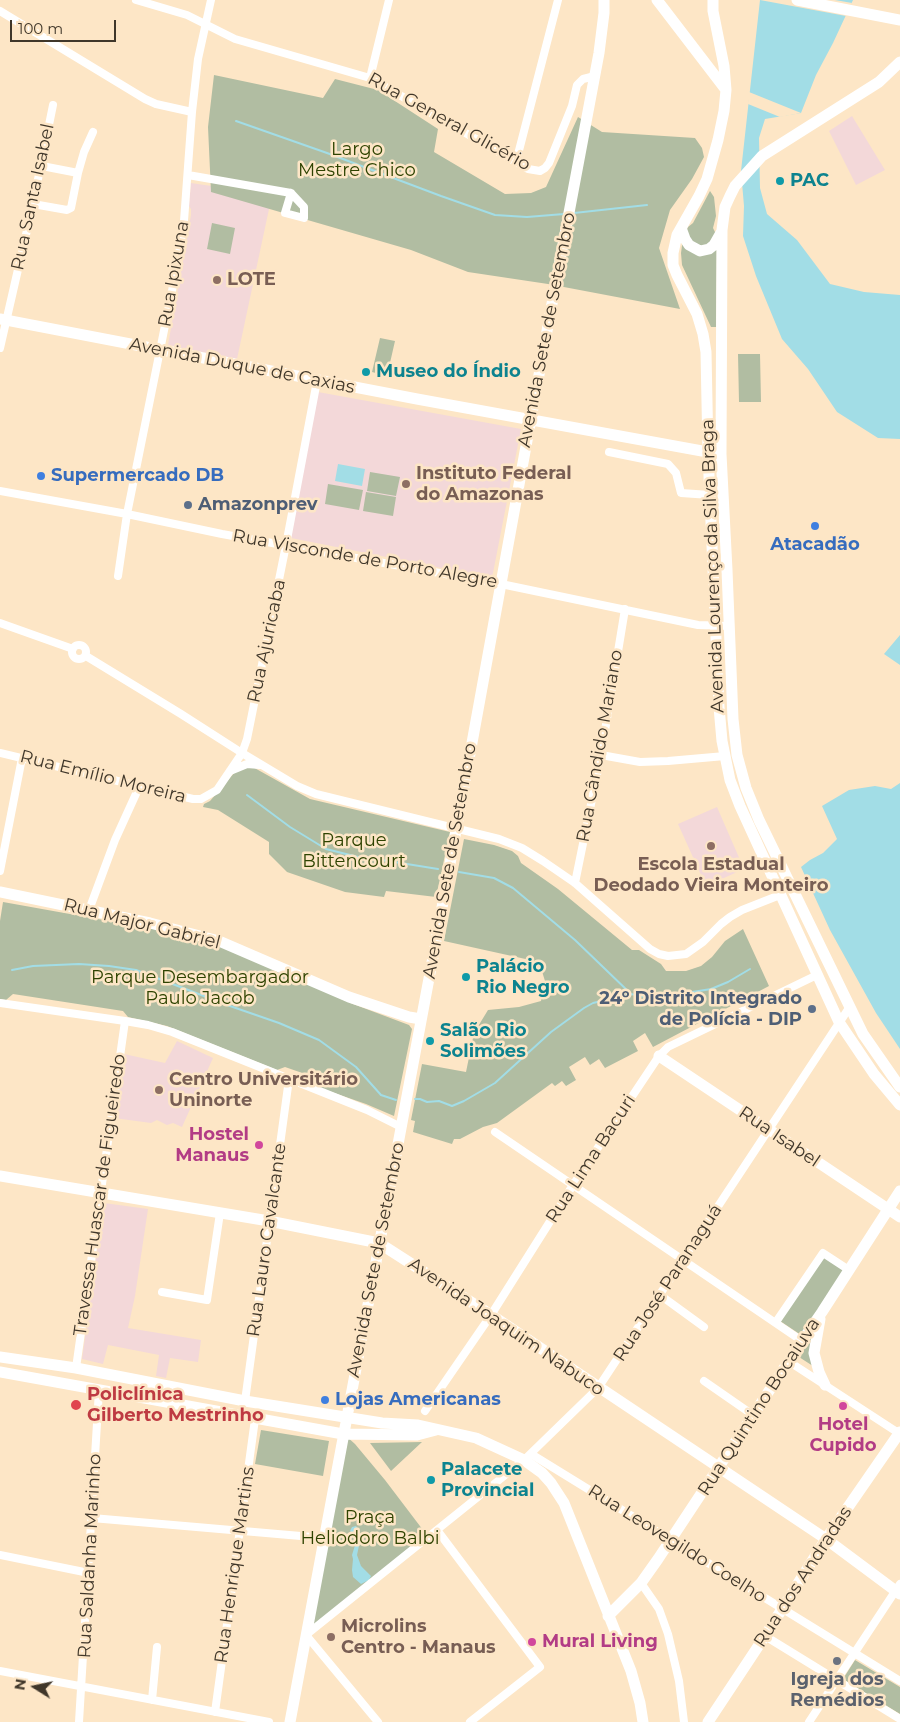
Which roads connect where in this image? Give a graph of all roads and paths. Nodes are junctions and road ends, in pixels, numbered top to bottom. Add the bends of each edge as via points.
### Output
1 (136, 0) edge
2 (211, 0) edge
3 (389, 0) edge
4 (558, 0) edge
5 (604, 0) edge
6 (613, 0) edge
7 (648, 0) edge
8 (713, 0) edge
9 (798, 0) edge
10 (661, 4) edge
11 (0, 11) edge
12 (604, 13) junction
13 (900, 20) edge
14 (205, 24) junction
15 (900, 62) edge
16 (900, 70) edge
17 (595, 76) junction
18 (370, 78) junction
19 (879, 82) junction
20 (726, 90) junction
21 (54, 105) dead end
22 (572, 106) junction
23 (589, 111) junction
24 (192, 112) junction
25 (93, 132) dead end
26 (516, 162) junction
27 (42, 166) junction
28 (78, 173) junction
29 (188, 175) junction
30 (291, 193) dead end
31 (33, 204) junction
32 (681, 228) junction
33 (722, 230) junction
34 (3, 320) edge
35 (0, 348) edge
36 (161, 350) junction
37 (317, 381) junction
38 (530, 420) junction
39 (609, 452) dead end
40 (708, 453) junction
41 (720, 454) junction
42 (0, 491) edge
43 (710, 494) junction
44 (128, 514) junction
45 (286, 545) junction
46 (118, 576) dead end
47 (501, 584) junction
48 (625, 609) junction
49 (0, 623) edge
50 (716, 626) junction
51 (729, 626) junction
52 (732, 706) junction
53 (719, 707) junction
54 (0, 752) edge
55 (242, 754) junction
56 (601, 755) junction
57 (724, 756) junction
58 (22, 758) junction
59 (264, 767) junction
60 (230, 771) junction
61 (140, 785) junction
62 (456, 829) junction
63 (0, 871) edge
64 (575, 883) junction
65 (0, 892) edge
66 (780, 895) junction
67 (89, 910) junction
68 (805, 915) junction
69 (792, 922) junction
70 (817, 975) junction
71 (0, 1003) edge
72 (849, 1008) junction
73 (421, 1020) junction
74 (125, 1021) junction
75 (839, 1022) junction
76 (659, 1056) junction
77 (289, 1080) junction
78 (900, 1087) edge
79 (900, 1105) edge
80 (401, 1127) junction
81 (769, 1130) junction
82 (495, 1132) dead end
83 (0, 1179) edge
84 (573, 1185) junction
85 (900, 1191) edge
86 (101, 1193) junction
87 (888, 1210) junction
88 (220, 1213) junction
89 (900, 1217) edge
90 (269, 1221) junction
91 (379, 1243) junction
92 (682, 1260) junction
93 (849, 1270) junction
94 (162, 1292) dead end
95 (660, 1294) junction
96 (822, 1312) junction
97 (491, 1315) junction
98 (776, 1322) junction
99 (704, 1327) dead end
100 (802, 1341) junction
101 (0, 1357) edge
102 (788, 1361) junction
103 (76, 1368) junction
104 (0, 1372) edge
105 (704, 1381) dead end
106 (825, 1384) junction
107 (598, 1388) junction
108 (99, 1390) junction
109 (245, 1401) junction
110 (425, 1411) dead end
111 (753, 1415) junction
112 (347, 1418) junction
113 (255, 1419) junction
114 (440, 1430) junction
115 (900, 1433) edge
116 (343, 1434) junction
117 (527, 1457) junction
118 (719, 1468) junction
119 (92, 1518) junction
120 (239, 1530) junction
121 (437, 1530) junction
122 (324, 1538) junction
123 (671, 1539) junction
124 (826, 1539) junction
125 (0, 1555) edge
126 (89, 1573) junction
127 (642, 1583) junction
128 (898, 1590) edge
129 (782, 1610) junction
130 (608, 1616) junction
131 (306, 1635) junction
132 (765, 1636) junction
133 (157, 1647) dead end
134 (854, 1651) junction
135 (0, 1671) edge
136 (836, 1680) junction
137 (900, 1681) edge
138 (82, 1686) junction
139 (152, 1700) junction
140 (215, 1712) junction
141 (900, 1719) edge
142 (79, 1722) edge
143 (269, 1722) edge
144 (290, 1722) edge
145 (378, 1722) edge
146 (470, 1722) edge
147 (643, 1722) edge
148 (684, 1722) edge
149 (708, 1722) edge
150 (809, 1722) edge

1 - 14 street, Rua General Glicério via 187,15
2 - 14 street, Rua Ipixuna
3 - 18 street
4 - 26 street
5 - 12 street, Avenida Sete de Setembro
6 - 12 street
7 - 10 street
8 - 20 street, Avenida Lourenço da Silva Braga
9 - 13 street
10 - 20 street
11 - 24 street via 145,99
12 - 17 street, Avenida Sete de Setembro
14 - 18 street, Rua General Glicério via 235,39
14 - 24 street, Rua Ipixuna
15 - 19 street, Avenida Lourenço da Silva Braga
16 - 19 street
17 - 22 street, Rua General Glicério via 580,82
17 - 23 street, Avenida Sete de Setembro
18 - 26 street, Rua General Glicério
19 - 33 street, Avenida Lourenço da Silva Braga via 762,156 735,186 725,207
20 - 32 street, Avenida Lourenço da Silva Braga via 722,126 711,167
21 - 27 street, Rua Santa Isabel
22 - 23 street
22 - 26 street, Rua General Glicério via 546,168 534,170
23 - 38 street, Avenida Sete de Setembro
24 - 29 street, Rua Ipixuna
25 - 28 street
27 - 28 street
27 - 31 street, Rua Santa Isabel
28 - 31 street via 69,210
29 - 30 street
29 - 36 street, Rua Ipixuna via 181,239
31 - 34 street, Rua Santa Isabel
32 - 33 street via 689,245 704,251 714,245
32 - 40 street, Avenida Lourenço da Silva Braga via 674,243 673,265 704,334
33 - 41 street, Avenida Lourenço da Silva Braga
34 - 35 street, Rua Santa Isabel
34 - 36 street, Avenida Duque de Caxias
36 - 37 street, Avenida Duque de Caxias
36 - 44 street, Rua Ipixuna
37 - 38 street, Avenida Duque de Caxias
37 - 45 street, Rua Ajuricaba
38 - 40 street, Avenida Duque de Caxias
38 - 47 street, Avenida Sete de Setembro
39 - 43 street via 668,464 676,473 681,493
40 - 41 street, Avenida Duque de Caxias
40 - 43 street, Avenida Lourenço da Silva Braga
41 - 51 street, Avenida Lourenço da Silva Braga
42 - 44 street, Rua Visconde de Porto Alegre
43 - 50 street, Avenida Lourenço da Silva Braga
44 - 45 street, Rua Visconde de Porto Alegre
44 - 46 street, Rua Ipixuna
45 - 47 street, Rua Visconde de Porto Alegre
45 - 55 street, Rua Ajuricaba
47 - 48 street, Rua Visconde de Porto Alegre
47 - 62 street, Avenida Sete de Setembro
48 - 50 street, Rua Visconde de Porto Alegre
48 - 56 street, Rua Cândido Mariano
49 - 55 street via 72,649 77,659 86,656
50 - 51 street, Rua Visconde de Porto Alegre
50 - 53 street, Avenida Lourenço da Silva Braga
51 - 52 street, Avenida Lourenço da Silva Braga
52 - 53 street
52 - 68 street, Avenida Lourenço da Silva Braga via 737,755 746,788
53 - 57 street, Avenida Lourenço da Silva Braga
54 - 58 street, Rua Emílio Moreira
55 - 59 street
55 - 60 street, Rua Emílio Moreira
56 - 57 street via 640,762
56 - 64 street, Rua Cândido Mariano
57 - 66 street, Avenida Lourenço da Silva Braga via 740,806
58 - 61 street, Rua Emílio Moreira
58 - 63 street
59 - 60 street via 247,764
59 - 62 street via 316,794
60 - 61 street, Rua Emílio Moreira via 217,790 201,799
61 - 67 street
62 - 64 street via 522,848
62 - 73 street, Avenida Sete de Setembro
64 - 66 street via 650,949 668,956 686,954 730,917
65 - 67 street, Rua Major Gabriel
66 - 69 street, Avenida Lourenço da Silva Braga
67 - 73 street, Rua Major Gabriel via 218,941 349,997
68 - 69 street
68 - 72 street, Avenida Lourenço da Silva Braga
69 - 70 street, Avenida Lourenço da Silva Braga
70 - 75 street, Avenida Lourenço da Silva Braga
70 - 76 street, Rua Lima Bacuri via 668,1047
71 - 74 street
72 - 75 street, Rua José Paranaguá
72 - 78 street, Avenida Lourenço da Silva Braga via 874,1052
73 - 80 street, Avenida Sete de Setembro
74 - 77 street via 172,1032
74 - 86 street, Travessa Huascar de Figueiredo
75 - 79 street, Avenida Lourenço da Silva Braga via 874,1074
75 - 81 street, Rua José Paranaguá
76 - 81 street, Rua Isabel
76 - 84 street, Rua Lima Bacuri
77 - 80 street via 367,1110
77 - 90 street, Rua Lauro Cavalcante
80 - 91 street, Avenida Sete de Setembro
81 - 87 street, Rua Isabel
81 - 92 street, Rua José Paranaguá
82 - 84 street
83 - 86 street, Avenida Joaquim Nabuco
84 - 92 street
84 - 97 street, Rua Lima Bacuri
85 - 87 street, Rua Quintino Bocaiuva
86 - 88 street, Avenida Joaquim Nabuco
86 - 103 street, Travessa Huascar de Figueiredo
87 - 89 street, Rua Isabel
87 - 93 street, Rua Quintino Bocaiuva
88 - 90 street, Avenida Joaquim Nabuco
88 - 94 street via 208,1300
90 - 91 street, Avenida Joaquim Nabuco
90 - 109 street, Rua Lauro Cavalcante
91 - 97 street, Avenida Joaquim Nabuco
91 - 112 street, Avenida Sete de Setembro
92 - 95 street, Rua José Paranaguá
92 - 98 street
93 - 96 street, Rua Quintino Bocaiuva
93 - 98 street via 822,1253
95 - 99 street
95 - 107 street, Rua José Paranaguá
96 - 100 street, Rua Quintino Bocaiuva
96 - 106 street via 814,1354
97 - 107 street, Avenida Joaquim Nabuco
97 - 110 street, Rua Lima Bacuri
98 - 100 street
100 - 102 street, Rua Quintino Bocaiuva
101 - 103 street
102 - 106 street
102 - 111 street, Rua Quintino Bocaiuva
103 - 109 street
104 - 108 street
105 - 111 street
106 - 115 street
107 - 117 street, Rua José Paranaguá
107 - 118 street, Avenida Joaquim Nabuco
108 - 113 street
108 - 119 street, Rua Saldanha Marinho
109 - 112 street
111 - 118 street, Rua Quintino Bocaiuva
112 - 114 street
112 - 116 street, Avenida Sete de Setembro
113 - 116 street
113 - 120 street, Rua Henrique Martins
114 - 116 street via 417,1435
114 - 117 street via 476,1438
115 - 124 street, Rua dos Andradas
116 - 122 street, Avenida Sete de Setembro
117 - 121 street, Rua José Paranaguá
117 - 123 street, Rua Leovegildo Coelho
117 - 130 street via 564,1503
118 - 123 street, Rua Quintino Bocaiuva
118 - 124 street, Avenida Joaquim Nabuco
119 - 120 street
119 - 126 street, Rua Saldanha Marinho
120 - 122 street
120 - 140 street, Rua Henrique Martins
121 - 131 street, Rua José Paranaguá
121 - 146 street via 540,1667
122 - 131 street, Avenida Sete de Setembro
123 - 127 street, Rua Quintino Bocaiuva
123 - 129 street, Rua Leovegildo Coelho
124 - 128 street, Avenida Joaquim Nabuco
124 - 129 street, Rua dos Andradas
125 - 126 street
126 - 138 street, Rua Saldanha Marinho
127 - 130 street, Rua Quintino Bocaiuva
127 - 148 street via 668,1634
128 - 134 street
129 - 132 street, Rua dos Andradas
129 - 134 street, Rua Leovegildo Coelho
130 - 147 street via 631,1671
131 - 144 street, Avenida Sete de Setembro
131 - 145 street
132 - 136 street
132 - 149 street, Rua dos Andradas
133 - 139 street
134 - 136 street
134 - 137 street, Rua Leovegildo Coelho
135 - 138 street
136 - 141 street
136 - 150 street
138 - 139 street
138 - 142 street, Rua Saldanha Marinho
139 - 140 street
140 - 143 street

